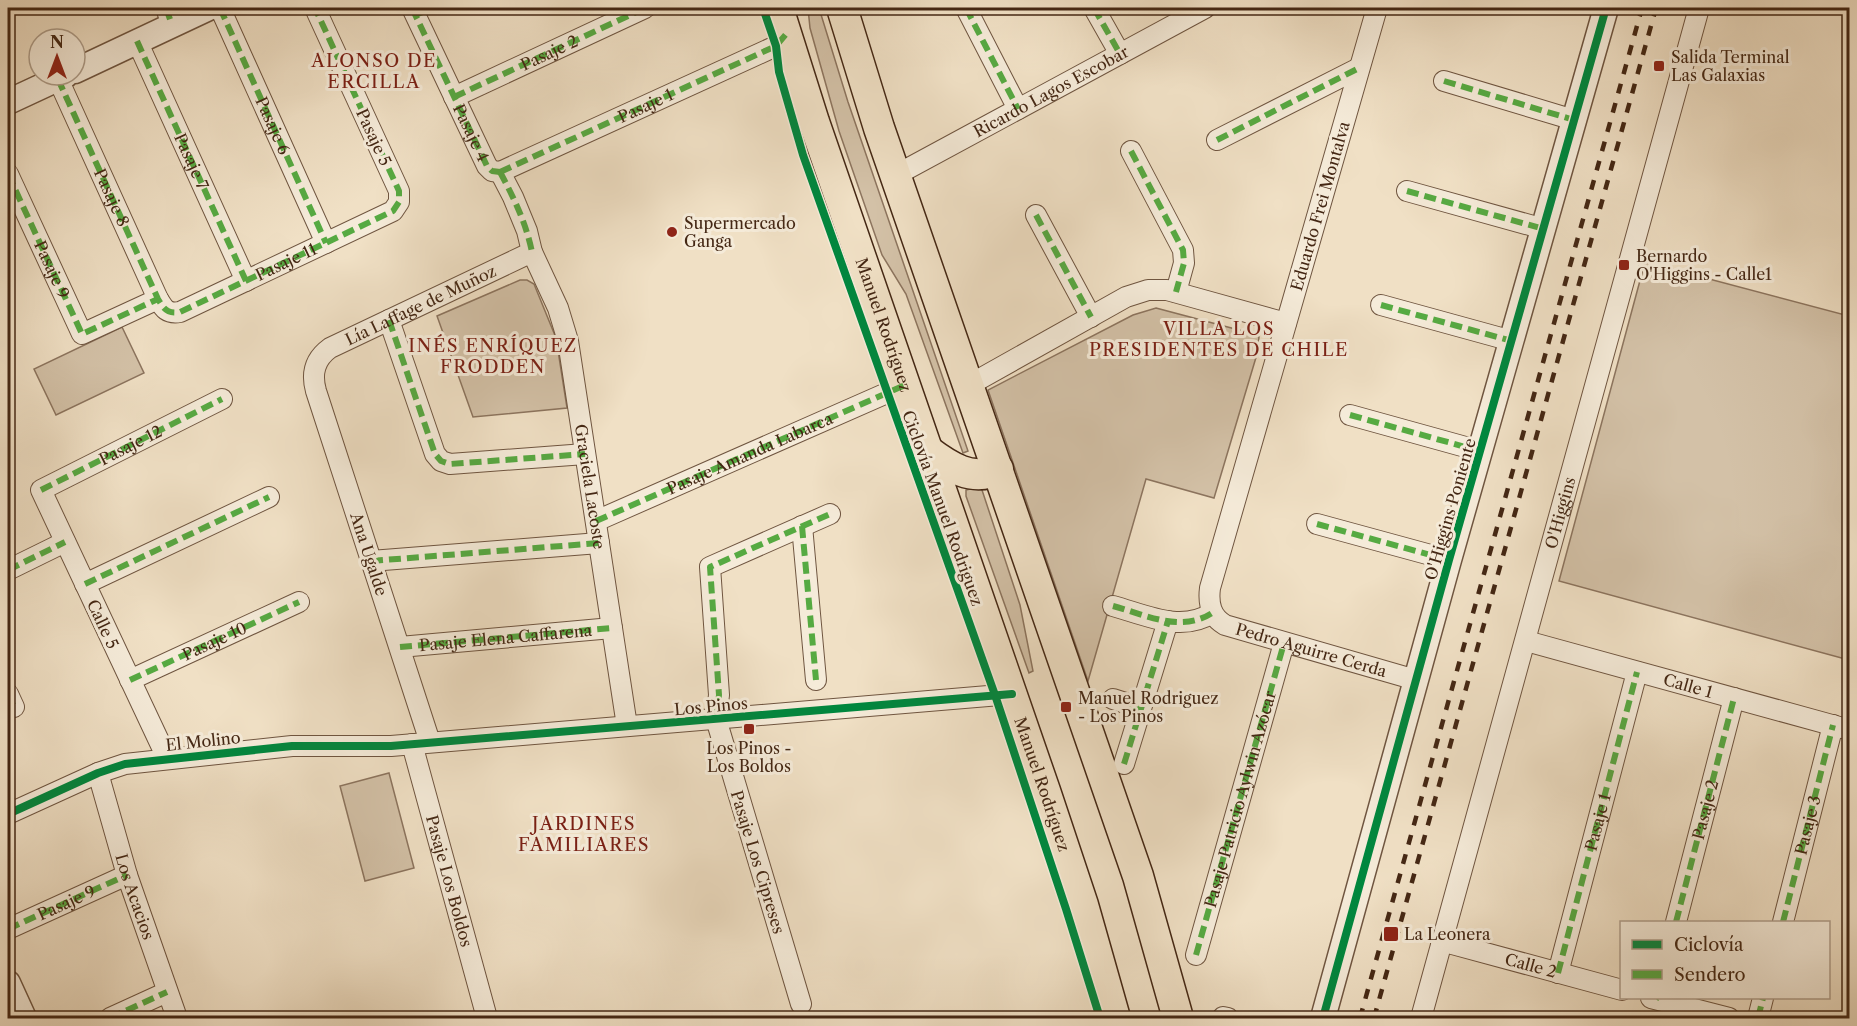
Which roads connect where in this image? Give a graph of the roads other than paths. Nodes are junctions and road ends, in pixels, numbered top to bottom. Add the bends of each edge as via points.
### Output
1 (209, 8) edge
2 (220, 8) edge
3 (315, 8) edge
4 (645, 8) edge
5 (842, 8) edge
6 (966, 8) edge
7 (1094, 8) edge
8 (1205, 8) edge
9 (1377, 8) edge
10 (1604, 8) edge
11 (1699, 8) edge
12 (420, 10) edge
13 (168, 16) edge
14 (783, 20) edge
15 (137, 41) junction
16 (1120, 54) junction
17 (87, 65) edge
18 (1359, 68) junction
19 (1444, 81) dead end
20 (40, 87) edge
21 (71, 87) edge
22 (454, 97) junction
23 (8, 102) edge
24 (1018, 108) junction
25 (1574, 120) junction
26 (1217, 140) dead end
27 (1131, 151) dead end
28 (500, 172) junction
29 (8, 174) edge
30 (896, 175) junction
31 (1407, 191) dead end
32 (399, 202) joint
33 (1036, 215) dead end
34 (1544, 229) junction
35 (326, 243) junction
36 (532, 252) junction
37 (246, 281) junction
38 (1176, 292) junction
39 (164, 306) junction
40 (1381, 306) dead end
41 (1091, 317) junction
42 (389, 320) junction
43 (1286, 324) junction
44 (1512, 341) junction
45 (315, 366) joint
46 (905, 385) junction
47 (969, 385) junction
48 (222, 399) dead end
49 (1350, 415) dead end
50 (928, 451) junction
51 (1480, 451) junction
52 (585, 454) junction
53 (998, 469) junction
54 (41, 490) joint
55 (269, 497) dead end
56 (830, 514) dead end
57 (596, 522) junction
58 (1317, 524) dead end
59 (802, 526) junction
60 (65, 542) junction
61 (599, 543) junction
62 (1449, 560) junction
63 (371, 561) junction
64 (8, 570) edge
65 (85, 584) junction
66 (299, 602) dead end
67 (1113, 606) dead end
68 (1212, 613) junction
69 (1168, 621) junction
70 (612, 628) junction
71 (1526, 641) junction
72 (1284, 643) junction
73 (400, 647) junction
74 (1637, 672) junction
75 (130, 680) junction
76 (816, 680) dead end
77 (1416, 680) junction
78 (1012, 694) junction
79 (1734, 698) junction
80 (1113, 699) dead end
81 (1141, 708) junction
82 (716, 719) junction
83 (627, 726) junction
84 (1841, 728) edge
85 (421, 743) junction
86 (167, 758) junction
87 (1124, 764) dead end
88 (98, 773) junction
89 (8, 814) edge
90 (127, 875) junction
91 (1676, 921) edge
92 (1783, 921) edge
93 (8, 928) edge
94 (1441, 941) junction
95 (1196, 955) dead end
96 (1558, 973) junction
97 (8, 983) edge
98 (1620, 989) edge
99 (167, 992) junction
100 (1659, 999) edge
101 (1763, 999) edge
102 (801, 1004) dead end
103 (24, 1018) edge
104 (110, 1018) edge
105 (177, 1018) edge
106 (488, 1018) edge
107 (1115, 1018) edge
108 (1178, 1018) edge
109 (1323, 1018) edge
110 (1421, 1018) edge
111 (1729, 1018) edge
112 (1758, 1018) edge

1 - 13 street
2 - 35 street, Pasaje 6
3 - 32 street, Pasaje 5 via 399,191
4 - 22 street, Pasaje 2
5 - 30 main road
6 - 24 street
7 - 16 street
8 - 16 street, Ricardo Lagos Escobar
9 - 18 street, Eduardo Frei Montalva
10 - 25 street, O'Higgins Poniente
11 - 71 street, O'Higgins
12 - 22 street, Pasaje 4
13 - 15 street
14 - 28 street, Pasaje 1 via 776,46
14 - 46 main road, Manuel Rodríguez
15 - 17 street
15 - 37 street, Pasaje 7
16 - 24 street, Ricardo Lagos Escobar
18 - 26 street
18 - 43 street, Eduardo Frei Montalva
19 - 25 street
20 - 23 street
21 - 39 street, Pasaje 8
22 - 28 street, Pasaje 4 via 487,166
24 - 30 street, Ricardo Lagos Escobar
25 - 34 street, O'Higgins Poniente
27 - 38 street via 1183,250 1184,263
28 - 36 street, Pasaje 4
29 - 39 street, Pasaje 9 via 82,334
30 - 47 main road
31 - 34 street
32 - 35 street, Pasaje 11 via 393,211
33 - 41 street
34 - 44 street, O'Higgins Poniente
35 - 37 street, Pasaje 11
36 - 42 street, Lía Laffage de Muñoz
36 - 52 street, Graciela Lacoste via 564,326
37 - 39 street, Pasaje 11 via 180,312
38 - 41 street via 1136,292
38 - 43 street
40 - 44 street
41 - 47 street
42 - 45 street, Lía Laffage de Muñoz via 330,348
42 - 52 street via 435,454 441,461 450,464
43 - 68 street, Eduardo Frei Montalva via 1210,588
44 - 51 street, O'Higgins Poniente
45 - 63 street, Ana Ugalde via 316,391
46 - 50 main road, Manuel Rodríguez
46 - 57 street, Pasaje Amanda Labarca
47 - 53 main road
48 - 54 street, Pasaje 12
49 - 51 street
50 - 53 main road via 969,473 983,475
50 - 78 main road, Manuel Rodríguez
51 - 62 street, O'Higgins Poniente
52 - 57 street, Graciela Lacoste
53 - 108 main road via 1138,876
54 - 60 street, Calle 5
55 - 65 street
56 - 59 street
57 - 61 street, Graciela Lacoste
58 - 62 street
59 - 76 street
59 - 82 street via 710,567 719,695
60 - 64 street
60 - 65 street, Calle 5
61 - 63 street
61 - 70 street, Graciela Lacoste
62 - 77 street, O'Higgins Poniente
63 - 73 street, Ana Ugalde
65 - 75 street, Calle 5
66 - 75 street, Pasaje 10
67 - 69 street
68 - 69 street via 1192,622
68 - 72 street, Pedro Aguirre Cerda via 1225,625
69 - 81 street
70 - 73 street, Pasaje Elena Caffarena
70 - 83 street, Graciela Lacoste
71 - 74 street, Calle 1
71 - 94 street, O'Higgins
72 - 77 street, Pedro Aguirre Cerda
72 - 95 street, Pasaje Patricio Aylwin Azócar
73 - 85 street, Ana Ugalde
74 - 79 street, Calle 1
74 - 96 street, Pasaje 1
75 - 86 street, Calle 5
77 - 109 street, O'Higgins Poniente
78 - 82 street, Los Pinos
78 - 107 main road, Manuel Rodríguez via 1083,905
79 - 84 street, Calle 1
79 - 91 street, Pasaje 2
80 - 81 street
81 - 87 street
82 - 83 street, Los Pinos
82 - 102 street, Pasaje Los Cipreses
83 - 85 street, Los Pinos
84 - 92 street, Pasaje 3
85 - 86 street, El Molino via 292,746
85 - 106 street, Pasaje Los Boldos
86 - 88 street, El Molino via 125,764
88 - 89 street, El Molino
88 - 90 street, Los Acacios
90 - 93 street, Pasaje 9
90 - 99 street, Los Acacios
94 - 96 street, Calle 2
94 - 110 street, O'Higgins
96 - 98 street, Calle 2
97 - 103 street
99 - 104 street
99 - 105 street, Los Acacios
100 - 111 street
101 - 112 street

